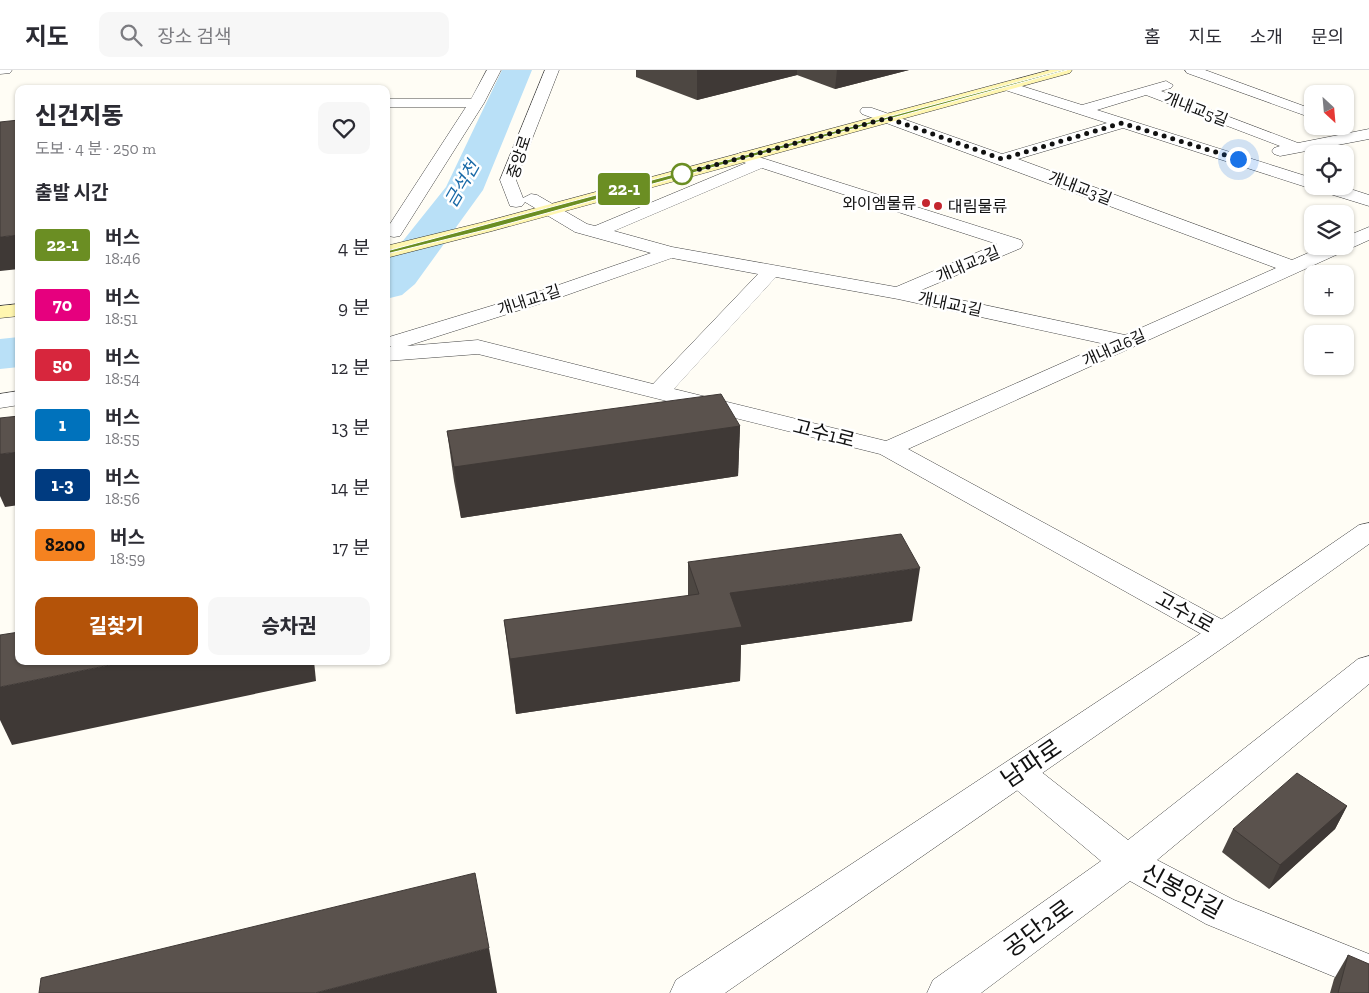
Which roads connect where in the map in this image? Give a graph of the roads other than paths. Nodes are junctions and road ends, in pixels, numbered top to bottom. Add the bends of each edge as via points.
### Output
1 (0, 70) edge
2 (5, 70) edge
3 (494, 70) edge
4 (552, 70) edge
5 (1023, 70) edge
6 (1065, 70) edge
7 (1189, 77) edge
8 (1007, 86) junction
9 (1148, 91) junction
10 (477, 102) junction
11 (390, 103) edge
12 (1082, 110) junction
13 (867, 111) junction
14 (1304, 112) edge
15 (888, 118) junction
16 (1122, 123) junction
17 (1354, 128) edge
18 (1369, 134) edge
19 (1298, 148) junction
20 (743, 157) junction
21 (1002, 159) junction
22 (1238, 159) junction
23 (761, 163) junction
24 (1304, 180) edge
25 (579, 186) dead end
26 (1351, 195) edge
27 (523, 201) junction
28 (1369, 201) edge
29 (549, 202) junction
30 (460, 216) dead end
31 (422, 225) dead end
32 (596, 232) junction
33 (390, 233) edge
34 (1369, 233) edge
35 (1354, 240) edge
36 (390, 251) edge
37 (671, 252) junction
38 (1319, 255) edge
39 (1292, 267) junction
40 (772, 270) junction
41 (898, 293) junction
42 (15, 296) edge
43 (0, 298) edge
44 (15, 310) edge
45 (0, 312) edge
46 (1127, 342) junction
47 (390, 345) edge
48 (390, 354) edge
49 (658, 392) junction
50 (15, 398) edge
51 (0, 400) edge
52 (889, 449) junction
53 (1369, 531) edge
54 (1223, 633) junction
55 (1369, 667) edge
56 (1018, 772) junction
57 (1128, 862) junction
58 (1369, 973) edge
59 (691, 993) edge
60 (948, 993) edge

1 - 2 street
3 - 10 street
4 - 27 street, 중앙로 via 508,180
5 - 13 main road
6 - 8 main road
7 - 9 street, 개내교5길
7 - 14 street, 개내교5길
8 - 12 street
8 - 15 main road
9 - 12 street
9 - 19 street, 개내교5길
10 - 11 street
10 - 33 street
12 - 16 street
13 - 15 street, 개내교3길
13 - 25 main road
15 - 20 main road
15 - 21 street, 개내교3길
16 - 21 street
16 - 22 street
17 - 18 street
18 - 19 street
19 - 22 street
20 - 23 street, 개내교2길
20 - 29 main road
21 - 39 street, 개내교3길
22 - 24 street
23 - 32 street
23 - 41 street, 개내교2길 via 1014,244
26 - 28 street
27 - 29 street, 개내교1길
27 - 30 main road
29 - 32 street, 개내교1길 via 580,228
29 - 36 main road via 486,227
31 - 33 main road
32 - 37 street, 개내교1길
34 - 35 street
37 - 40 street, 개내교1길
37 - 47 street, 개내교1길
38 - 39 street, 개내교6길
39 - 46 street, 개내교6길
40 - 41 street, 개내교1길
40 - 49 street
41 - 46 street, 개내교1길
42 - 43 main road
44 - 45 main road
46 - 52 street, 개내교6길
48 - 49 street, 고수1로 via 478,347
49 - 52 street, 고수1로
50 - 51 street
52 - 54 street, 고수1로
53 - 54 street, 남파로
54 - 56 street, 남파로
55 - 57 street, 공단2로
56 - 57 street, 신봉안길
56 - 59 street, 남파로
57 - 58 street, 신봉안길 via 1220,912
57 - 60 street, 공단2로

